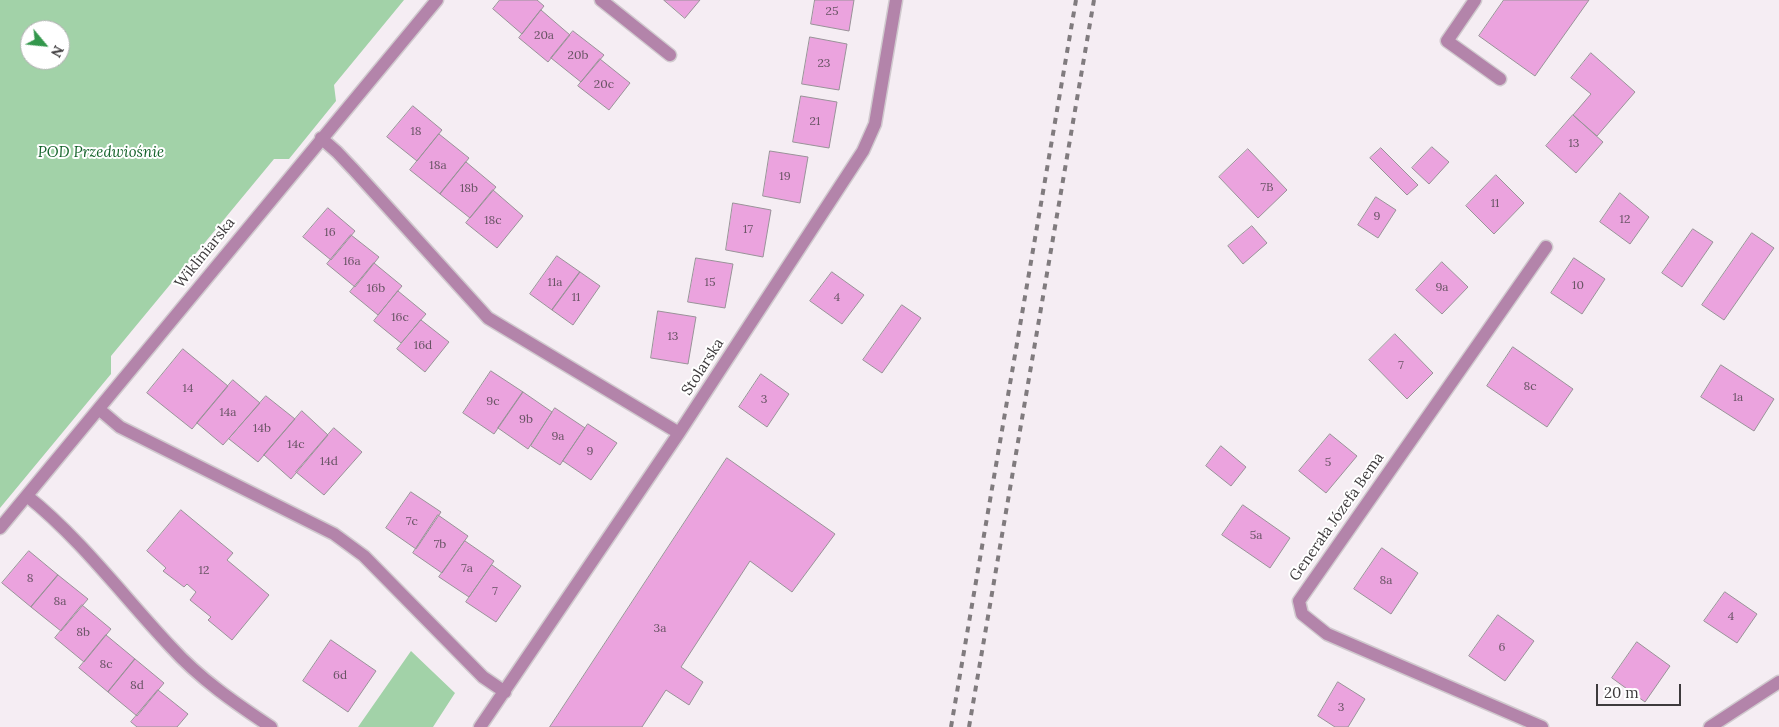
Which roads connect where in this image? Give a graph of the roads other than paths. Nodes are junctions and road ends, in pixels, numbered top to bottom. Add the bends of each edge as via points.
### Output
1 (437, 0) edge
2 (601, 0) edge
3 (896, 0) edge
4 (1475, 0) edge
5 (670, 56) dead end
6 (1500, 79) dead end
7 (321, 138) junction
8 (1546, 247) dead end
9 (100, 410) junction
10 (679, 433) junction
11 (27, 496) junction
12 (0, 528) edge
13 (1779, 682) edge
14 (505, 692) junction
15 (271, 727) edge
16 (480, 727) edge
17 (1542, 727) edge
18 (1710, 727) edge

1 - 7 street, Wikliniarska
2 - 5 street
3 - 10 street, Stolarska via 870,138
4 - 6 street via 1447,41
7 - 9 street, Wikliniarska
7 - 10 street via 488,318
8 - 17 street, Generała Józefa Bema via 1299,601 1302,614 1327,634
9 - 11 street, Wikliniarska
9 - 14 street via 120,427 349,544 484,677
10 - 14 street, Stolarska
11 - 12 street, Wikliniarska
11 - 15 street via 53,516 171,648 204,680
13 - 18 street
14 - 16 street, Stolarska

